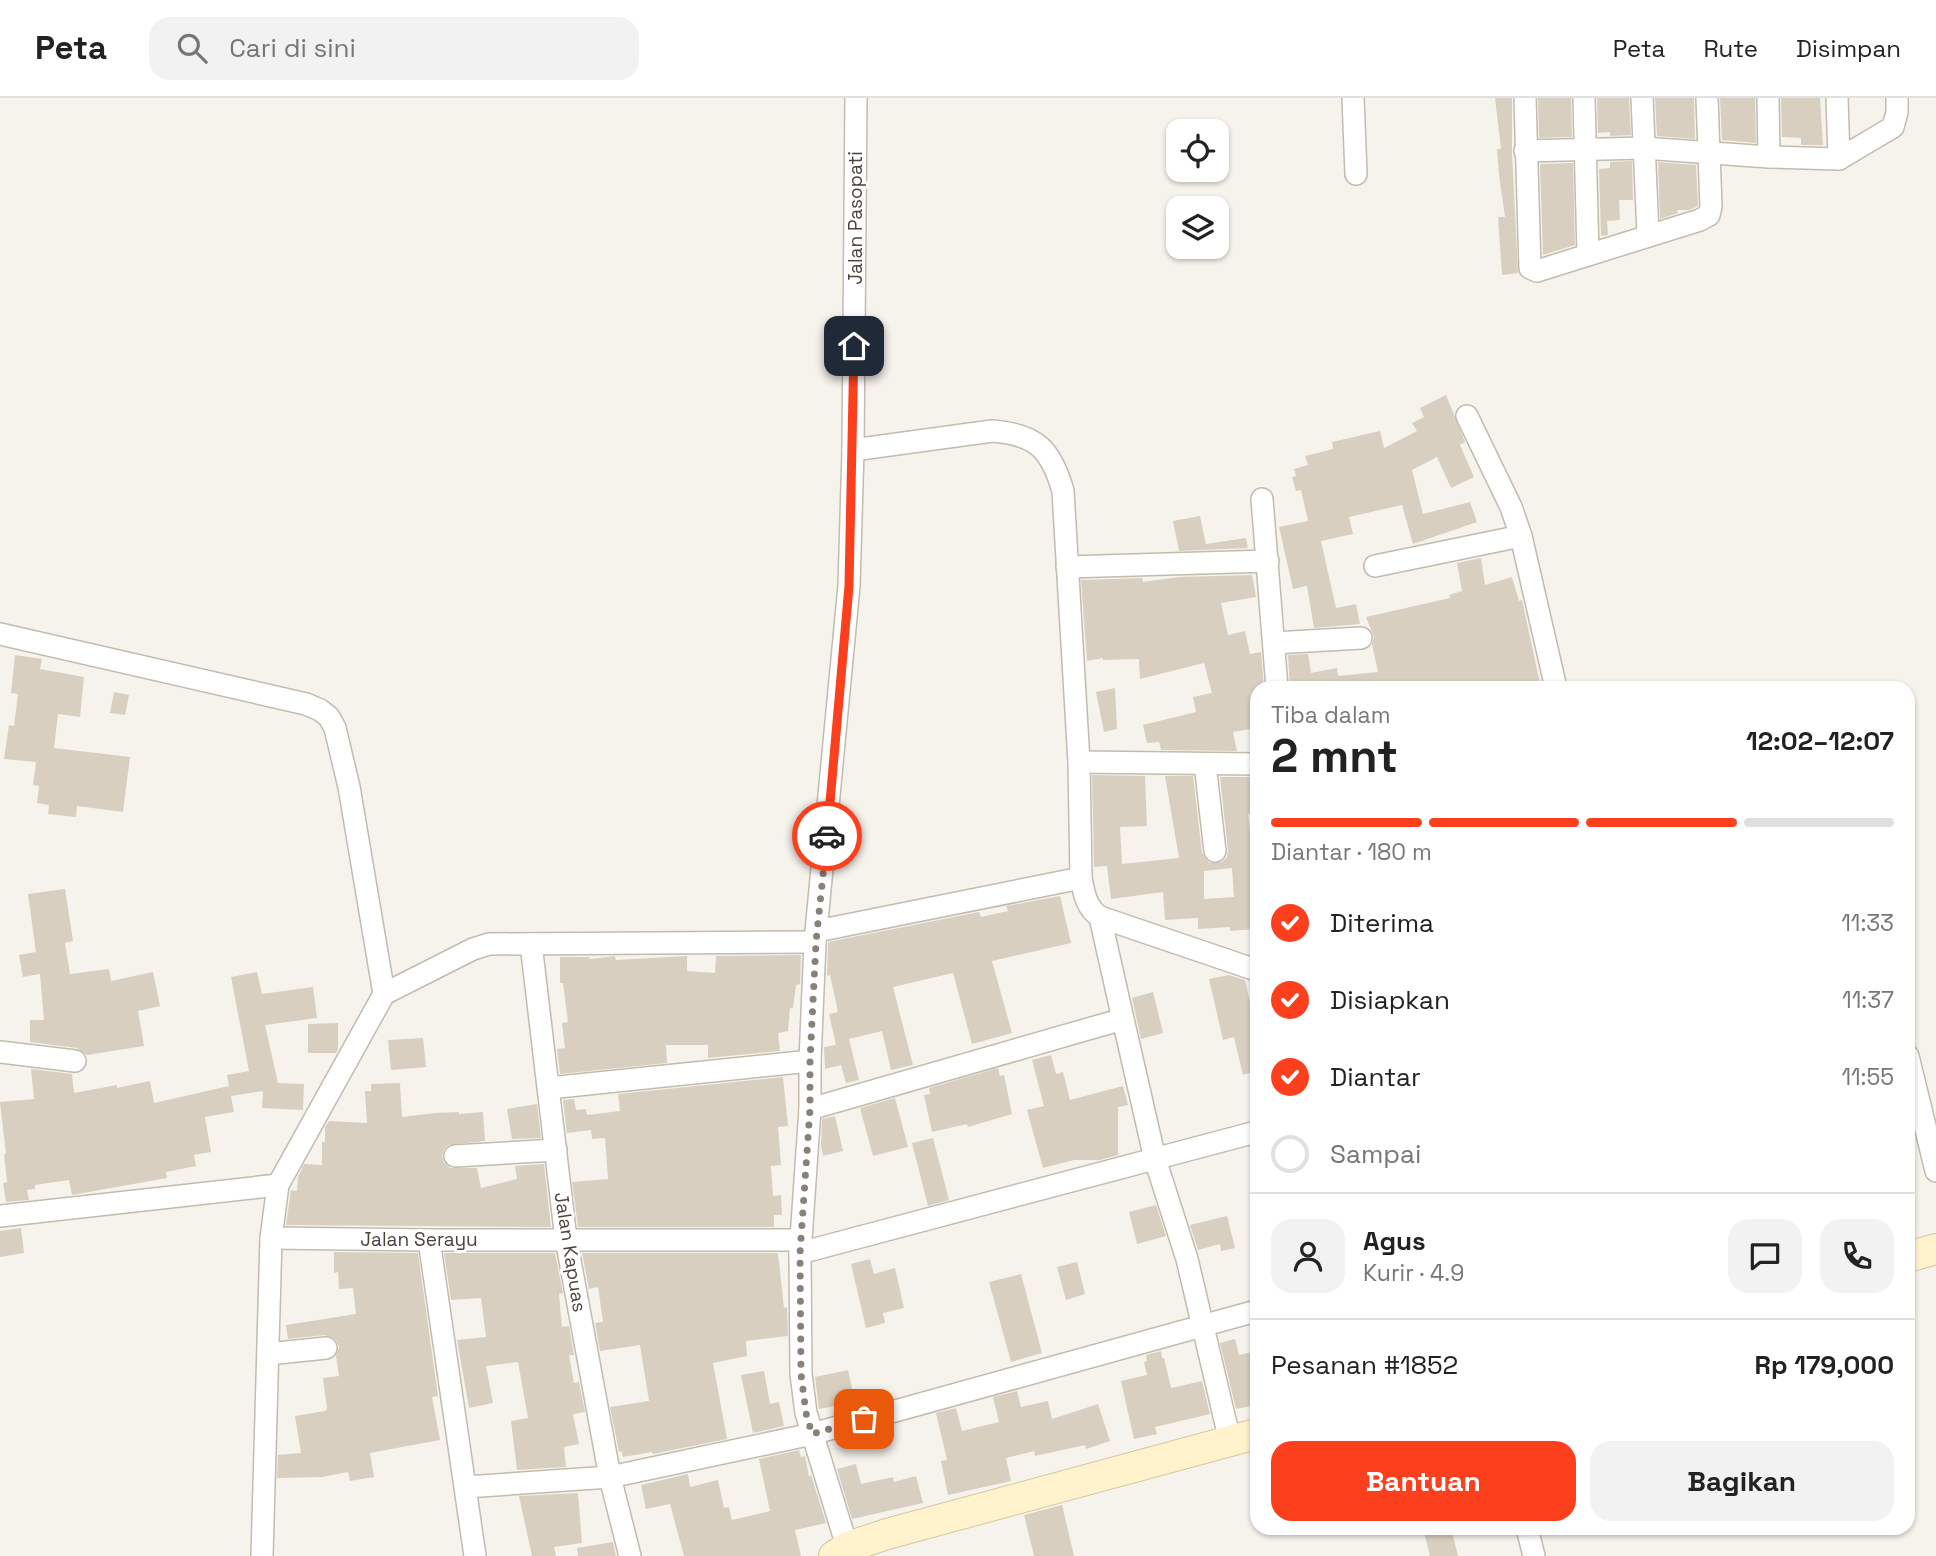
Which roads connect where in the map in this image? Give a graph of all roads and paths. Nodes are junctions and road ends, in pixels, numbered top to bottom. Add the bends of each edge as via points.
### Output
1 (856, 98) edge
2 (1353, 98) edge
3 (1525, 98) edge
4 (1584, 98) edge
5 (1642, 98) edge
6 (1707, 98) edge
7 (1768, 98) edge
8 (1837, 98) edge
9 (1900, 103) edge
10 (1643, 148) junction
11 (1584, 149) junction
12 (1525, 151) junction
13 (1709, 152) junction
14 (1769, 157) junction
15 (1839, 159) junction
16 (1356, 174) dead end
17 (1648, 234) junction
18 (1588, 255) junction
19 (1466, 416) dead end
20 (853, 450) junction
21 (1262, 499) dead end
22 (1521, 536) junction
23 (1268, 561) junction
24 (1374, 566) dead end
25 (1067, 567) junction
26 (0, 634) edge
27 (1362, 638) dead end
28 (1274, 643) junction
29 (1277, 681) edge
30 (1554, 681) edge
31 (1079, 762) junction
32 (1205, 764) junction
33 (1250, 764) edge
34 (1215, 851) dead end
35 (1081, 878) junction
36 (1100, 917) junction
37 (816, 937) junction
38 (531, 944) junction
39 (1250, 969) edge
40 (384, 994) junction
41 (1123, 1019) junction
42 (0, 1052) edge
43 (75, 1061) dead end
44 (810, 1061) junction
45 (1915, 1085) edge
46 (549, 1088) junction
47 (810, 1109) junction
48 (1250, 1134) edge
49 (556, 1150) junction
50 (455, 1156) dead end
51 (1155, 1159) junction
52 (1936, 1171) edge
53 (278, 1185) junction
54 (0, 1206) edge
55 (0, 1216) edge
56 (271, 1238) junction
57 (566, 1239) junction
58 (429, 1240) junction
59 (801, 1246) junction
60 (1936, 1249) edge
61 (1915, 1255) edge
62 (1250, 1313) edge
63 (1203, 1325) junction
64 (326, 1348) dead end
65 (268, 1354) junction
66 (812, 1434) junction
67 (1243, 1437) edge
68 (610, 1477) junction
69 (466, 1487) junction
70 (1529, 1535) edge
71 (844, 1553) edge
72 (262, 1556) edge
73 (475, 1556) edge
74 (630, 1556) edge
75 (1534, 1556) edge

1 - 20 street, Jalan Pasopati
2 - 16 street
3 - 12 street
4 - 11 street
5 - 10 street
6 - 13 street
7 - 14 street
8 - 15 street
9 - 15 street via 1890,130
10 - 11 street
10 - 13 street
10 - 17 street
11 - 12 street
11 - 18 street
12 - 18 street via 1530,268 1537,271
13 - 14 street
13 - 17 street via 1709,215
14 - 15 street
17 - 18 street
19 - 22 street
20 - 25 street via 992,431 1028,438 1056,466 1063,491
20 - 37 street, Jalan Pasopati via 849,586
21 - 23 street
22 - 24 street
22 - 30 street
23 - 25 street
23 - 28 street
25 - 31 street
26 - 40 street via 320,709 335,728 349,787
27 - 28 street
28 - 29 street
31 - 32 street
31 - 35 street
32 - 33 street
32 - 34 street
35 - 36 street via 1088,905
35 - 37 street
36 - 39 street
36 - 41 street
37 - 38 street
37 - 44 street, Jalan Pasopati
38 - 40 street via 489,944 473,949
38 - 46 street, Jalan Kapuas
40 - 53 street
41 - 47 street
41 - 51 street
42 - 43 street
44 - 46 street
44 - 47 street, Jalan Pasopati
45 - 52 street
46 - 49 street, Jalan Kapuas
47 - 59 street, Jalan Pasopati
48 - 51 street, Jalan Serayu
49 - 50 street
49 - 57 street, Jalan Kapuas
51 - 59 street, Jalan Serayu
51 - 63 street
53 - 55 street
53 - 56 street
54 - 55 street
56 - 58 street, Jalan Serayu
56 - 65 street
57 - 58 street, Jalan Serayu
57 - 59 street, Jalan Serayu
57 - 68 street, Jalan Kapuas
58 - 69 street
59 - 66 street, Jalan Pasopati via 801,1374
60 - 61 main road
62 - 63 street
63 - 66 street
63 - 67 street
64 - 65 street
65 - 72 street
66 - 68 street
66 - 71 street, Jalan Pasopati
67 - 71 main road via 887,1534
68 - 69 street
68 - 74 street, Jalan Kapuas
69 - 73 street
70 - 75 street

